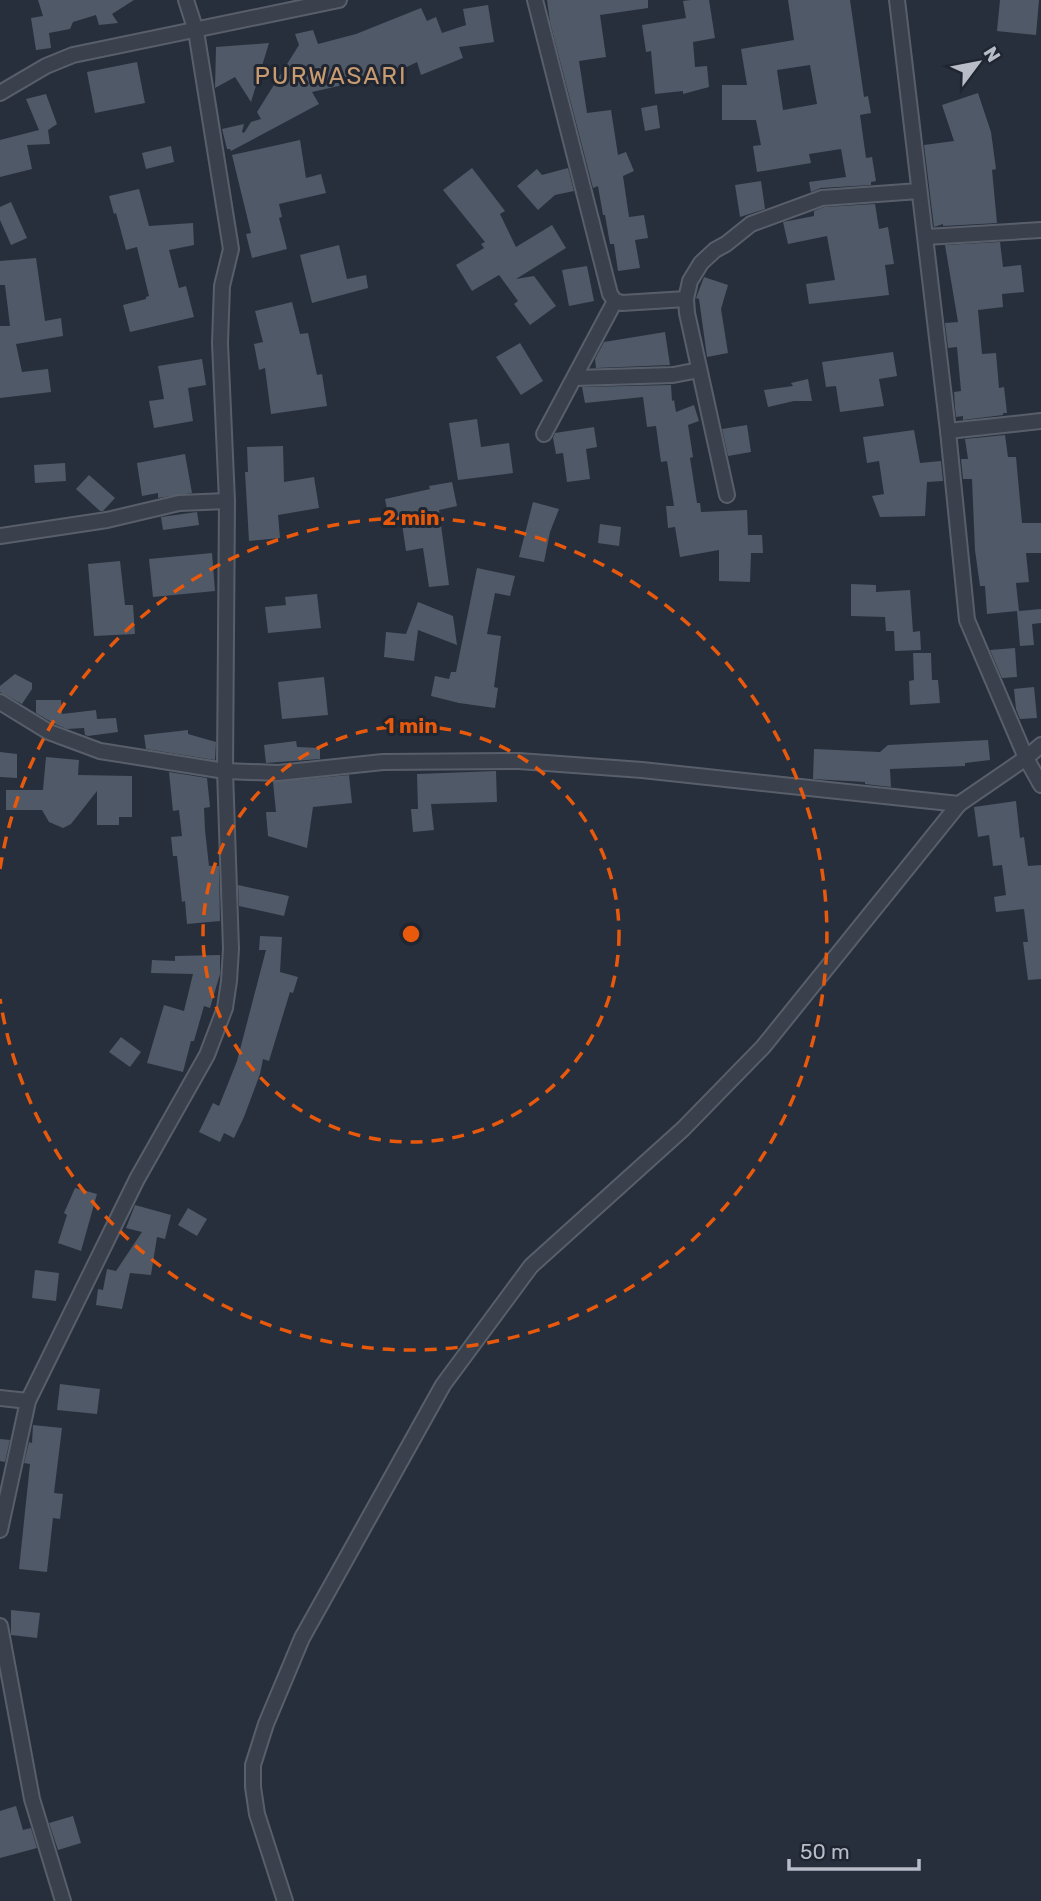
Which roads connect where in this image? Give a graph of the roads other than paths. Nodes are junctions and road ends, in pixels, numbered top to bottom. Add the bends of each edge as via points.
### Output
1 (186, 0) edge
2 (339, 0) edge
3 (536, 0) edge
4 (897, 0) edge
5 (196, 31) junction
6 (0, 93) edge
7 (919, 191) junction
8 (1041, 230) edge
9 (926, 237) junction
10 (686, 299) junction
11 (615, 301) junction
12 (699, 370) junction
13 (575, 378) junction
14 (1041, 421) edge
15 (947, 431) junction
16 (544, 434) dead end
17 (727, 495) dead end
18 (227, 501) junction
19 (0, 536) edge
20 (0, 702) edge
21 (1041, 744) edge
22 (1026, 758) junction
23 (225, 771) junction
24 (1041, 785) edge
25 (959, 804) junction
26 (0, 1398) edge
27 (28, 1401) junction
28 (0, 1530) edge
29 (0, 1626) edge
30 (63, 1901) edge
31 (285, 1901) edge

1 - 5 street
2 - 5 street
3 - 11 street
4 - 7 street
5 - 6 street via 73,55
5 - 18 street via 231,249 222,286 220,343
7 - 9 street
7 - 10 street via 822,198 751,224 701,263
8 - 9 street
9 - 15 street
10 - 11 street
10 - 12 street
11 - 13 street
12 - 13 street
12 - 17 street
13 - 16 street
14 - 15 street
15 - 22 street via 967,620
18 - 19 street via 179,503 107,520
18 - 23 street
20 - 23 street via 49,732 100,751
21 - 22 street
22 - 24 street
22 - 25 street
23 - 25 street via 278,773 383,762 519,761
23 - 27 street via 231,949 219,1027 137,1179
25 - 31 street via 763,1047 683,1129 531,1266 443,1385 302,1638 253,1765 257,1814
26 - 27 street
27 - 28 street
29 - 30 street via 33,1799

